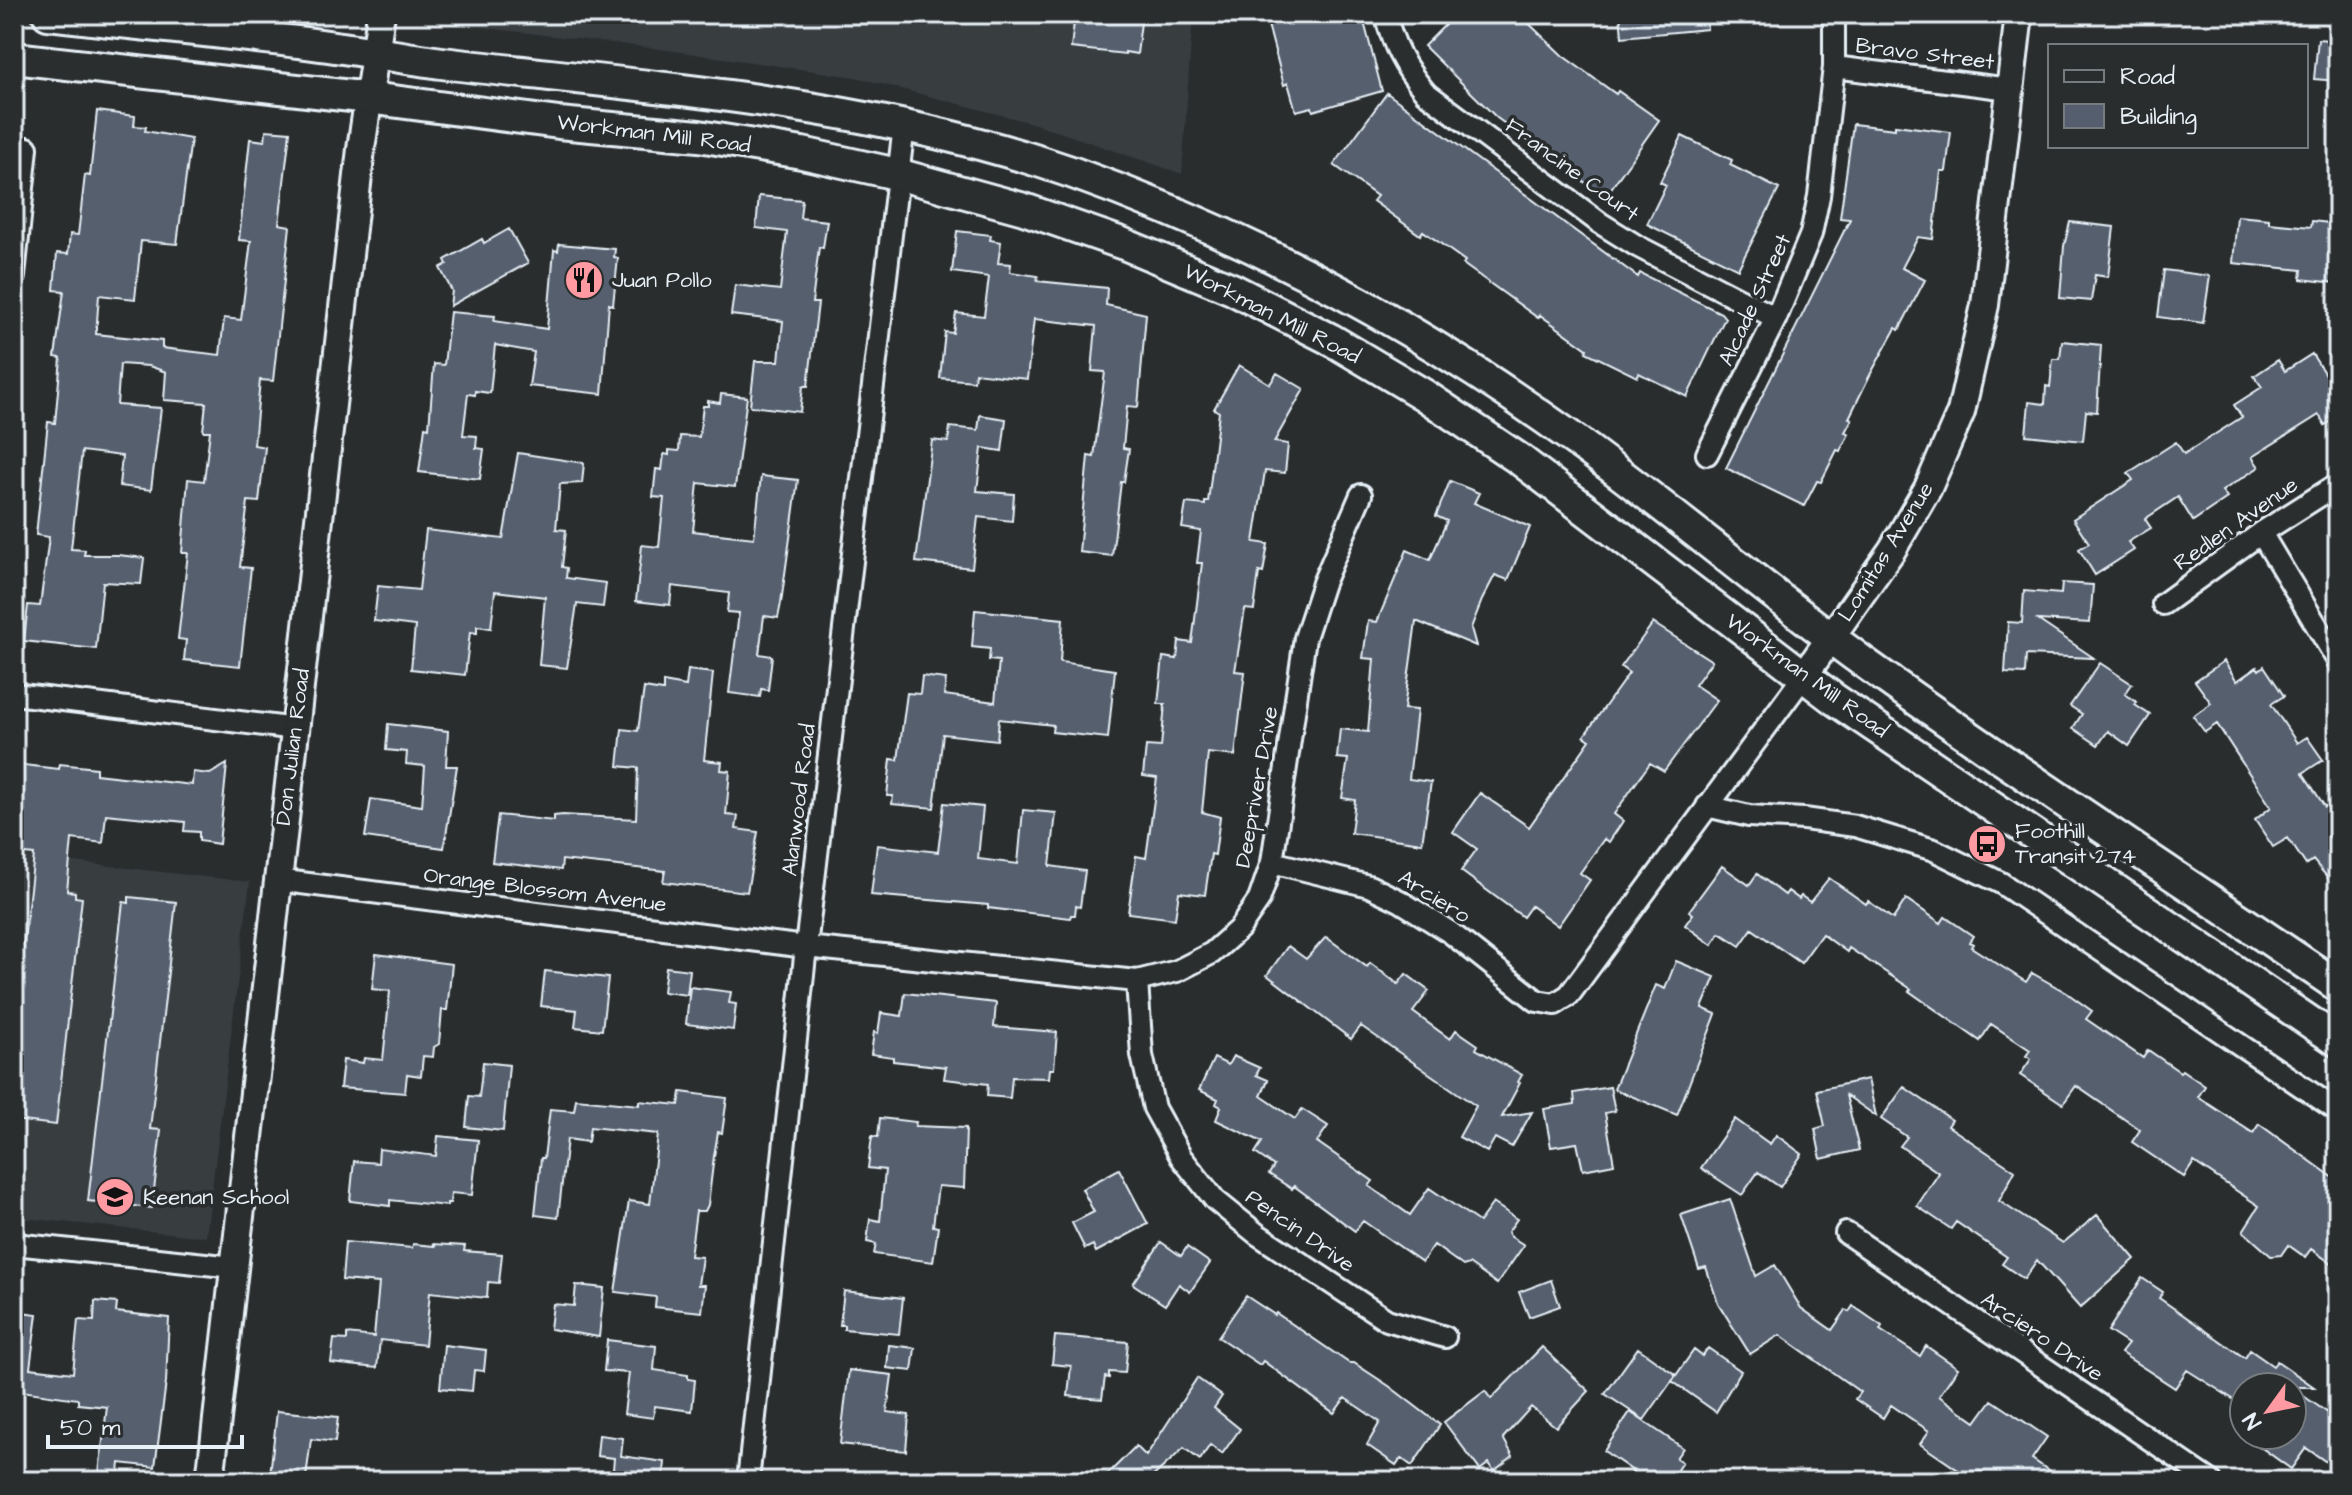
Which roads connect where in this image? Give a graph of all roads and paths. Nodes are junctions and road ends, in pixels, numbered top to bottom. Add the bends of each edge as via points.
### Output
1 (48, 14) edge
2 (381, 14) edge
3 (1385, 14) edge
4 (1834, 14) edge
5 (2019, 14) edge
6 (376, 54) junction
7 (14, 58) edge
8 (1834, 67) junction
9 (2010, 89) junction
10 (369, 98) junction
11 (904, 126) junction
12 (27, 148) dead end
13 (897, 174) junction
14 (14, 276) edge
15 (1776, 318) junction
16 (1707, 454) dead end
17 (2338, 484) edge
18 (1361, 495) dead end
19 (2261, 533) junction
20 (2163, 604) dead end
21 (1831, 637) junction
22 (2338, 661) edge
23 (1803, 677) junction
24 (14, 694) edge
25 (296, 729) junction
26 (1707, 806) junction
27 (1272, 862) junction
28 (277, 880) junction
29 (806, 947) junction
30 (1137, 981) junction
31 (2338, 986) edge
32 (1555, 1004) joint
33 (2338, 1041) edge
34 (2338, 1111) edge
35 (1846, 1233) dead end
36 (14, 1244) edge
37 (234, 1267) junction
38 (1445, 1337) dead end
39 (210, 1481) edge
40 (748, 1481) edge
41 (2211, 1481) edge

1 - 6 main road, Workman Mill Road
2 - 6 street, Don Julian Road
3 - 15 street, Francine Court via 1395,48 1425,92 1600,223
4 - 8 street, Alcade Street
5 - 9 street, Lomitas Avenue
6 - 10 street, Don Julian Road
6 - 11 main road, Workman Mill Road via 694,90
7 - 10 main road, Workman Mill Road
8 - 9 street, Bravo Street
8 - 15 street, Alcade Street via 1811,234
9 - 21 street, Lomitas Avenue via 1985,305 1961,412 1928,488
10 - 13 main road, Workman Mill Road via 699,136
10 - 25 street, Don Julian Road
11 - 13 street, Alanwood Road
11 - 21 main road, Workman Mill Road via 1053,167 1136,197 1286,264 1387,317 1567,434
12 - 14 street
13 - 23 main road, Workman Mill Road via 1124,244 1232,289 1330,339 1519,459
13 - 29 street, Alanwood Road
15 - 16 street, Alcade Street
17 - 19 street, Redlen Avenue
18 - 27 street, Deepriver Drive via 1305,638
19 - 20 street, Redlen Avenue
19 - 22 street
21 - 23 street, Lomitas Avenue
21 - 31 main road, Workman Mill Road
23 - 26 street, Lomitas Avenue
23 - 33 main road, Workman Mill Road
24 - 25 street
25 - 28 street, Don Julian Road
26 - 32 street, Lomitas Avenue via 1569,995
26 - 34 street via 1749,816 1855,826 1934,850 2001,883
27 - 30 street, Deepriver Drive via 1259,900 1239,929 1212,953 1177,971
27 - 32 street, Arciero via 1369,886 1400,901 1451,933 1537,1001
28 - 29 street, Orange Blossom Avenue
28 - 37 street, Don Julian Road
29 - 30 street, Deepriver Drive
29 - 40 street, Alanwood Road
30 - 38 street, Pencin Drive via 1142,1055 1154,1108 1181,1157 1215,1200 1387,1320
35 - 41 street, Arciero Drive
36 - 37 street
37 - 39 street, Don Julian Road

